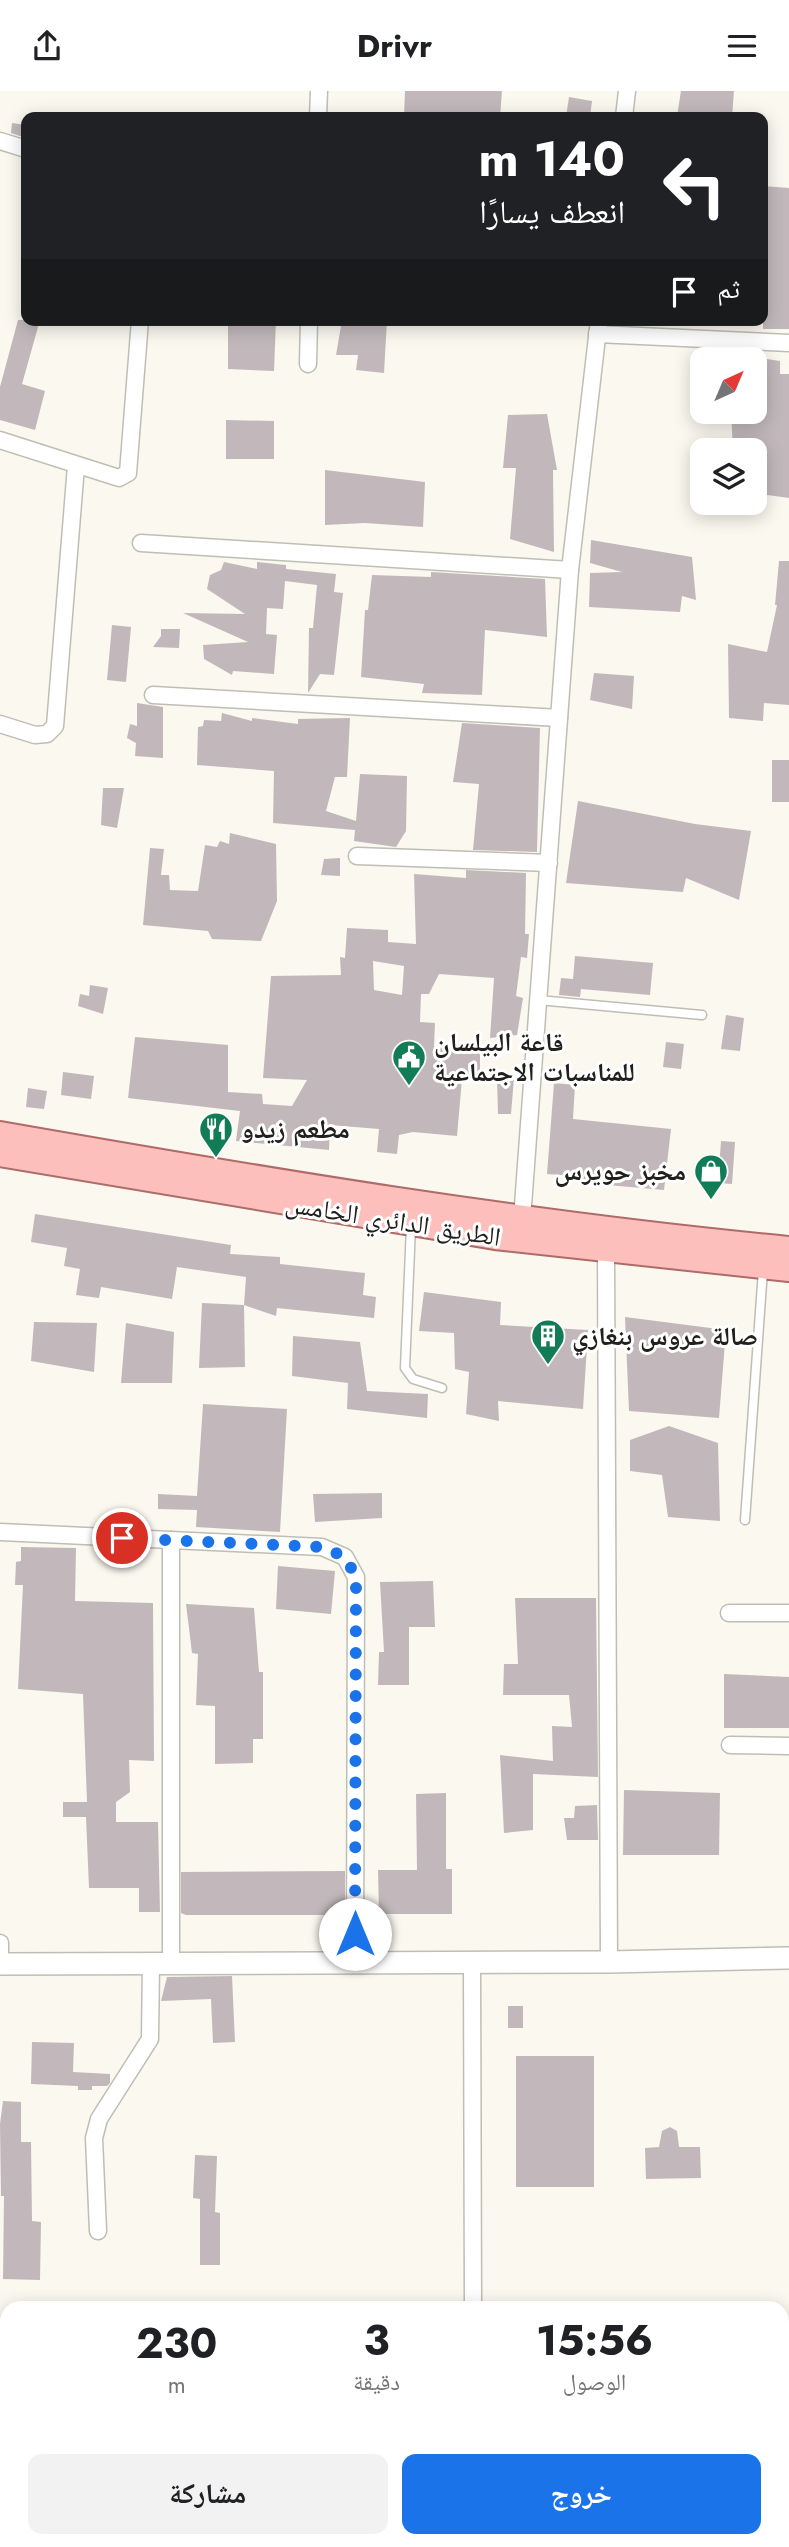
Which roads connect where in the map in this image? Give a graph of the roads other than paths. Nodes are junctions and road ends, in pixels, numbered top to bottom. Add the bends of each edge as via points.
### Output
1 (319, 91) edge
2 (627, 91) edge
3 (317, 112) edge
4 (625, 112) edge
5 (0, 141) edge
6 (21, 147) edge
7 (140, 326) edge
8 (309, 326) edge
9 (598, 327) edge
10 (789, 343) edge
11 (307, 364) dead end
12 (0, 440) edge
13 (76, 465) junction
14 (141, 543) dead end
15 (570, 570) junction
16 (153, 695) dead end
17 (559, 719) junction
18 (0, 724) edge
19 (358, 856) dead end
20 (549, 863) junction
21 (538, 1000) junction
22 (702, 1015) dead end
23 (0, 1134) edge
24 (0, 1154) edge
25 (522, 1219) junction
26 (411, 1223) junction
27 (789, 1249) edge
28 (606, 1251) junction
29 (763, 1267) junction
30 (789, 1269) edge
31 (442, 1388) dead end
32 (745, 1520) dead end
33 (0, 1532) edge
34 (171, 1540) junction
35 (729, 1612) dead end
36 (789, 1613) edge
37 (730, 1745) dead end
38 (789, 1746) edge
39 (0, 1943) edge
40 (789, 1958) edge
41 (355, 1962) junction
42 (609, 1962) junction
43 (161, 1963) junction
44 (472, 1963) junction
45 (0, 1964) edge
46 (98, 2231) dead end
47 (473, 2301) edge

1 - 3 street
2 - 4 street
5 - 6 street
7 - 13 street via 128,473 119,478
8 - 11 street
9 - 10 street
9 - 15 street
12 - 13 street
13 - 18 street via 55,726 47,734 35,735
14 - 15 street
15 - 17 street
16 - 17 street
17 - 20 street
19 - 20 street
20 - 21 street
21 - 22 lane
21 - 25 street
23 - 25 main road, الطريق الدائري الخامس
24 - 26 main road, الطريق الدائري الخامس
25 - 27 main road, الطريق الدائري الخامس
26 - 28 main road, الطريق الدائري الخامس
26 - 31 lane via 405,1368 413,1379
28 - 29 main road, الطريق الدائري الخامس
28 - 42 street
29 - 30 main road, الطريق الدائري الخامس
29 - 32 lane
33 - 34 street
34 - 41 street via 322,1547 345,1557 356,1577
34 - 43 street
35 - 36 street
37 - 38 street
39 - 45 street
40 - 42 main road
41 - 43 main road
41 - 44 main road
42 - 44 main road
43 - 45 main road
43 - 46 street via 150,2039 99,2119 94,2138
44 - 47 street

